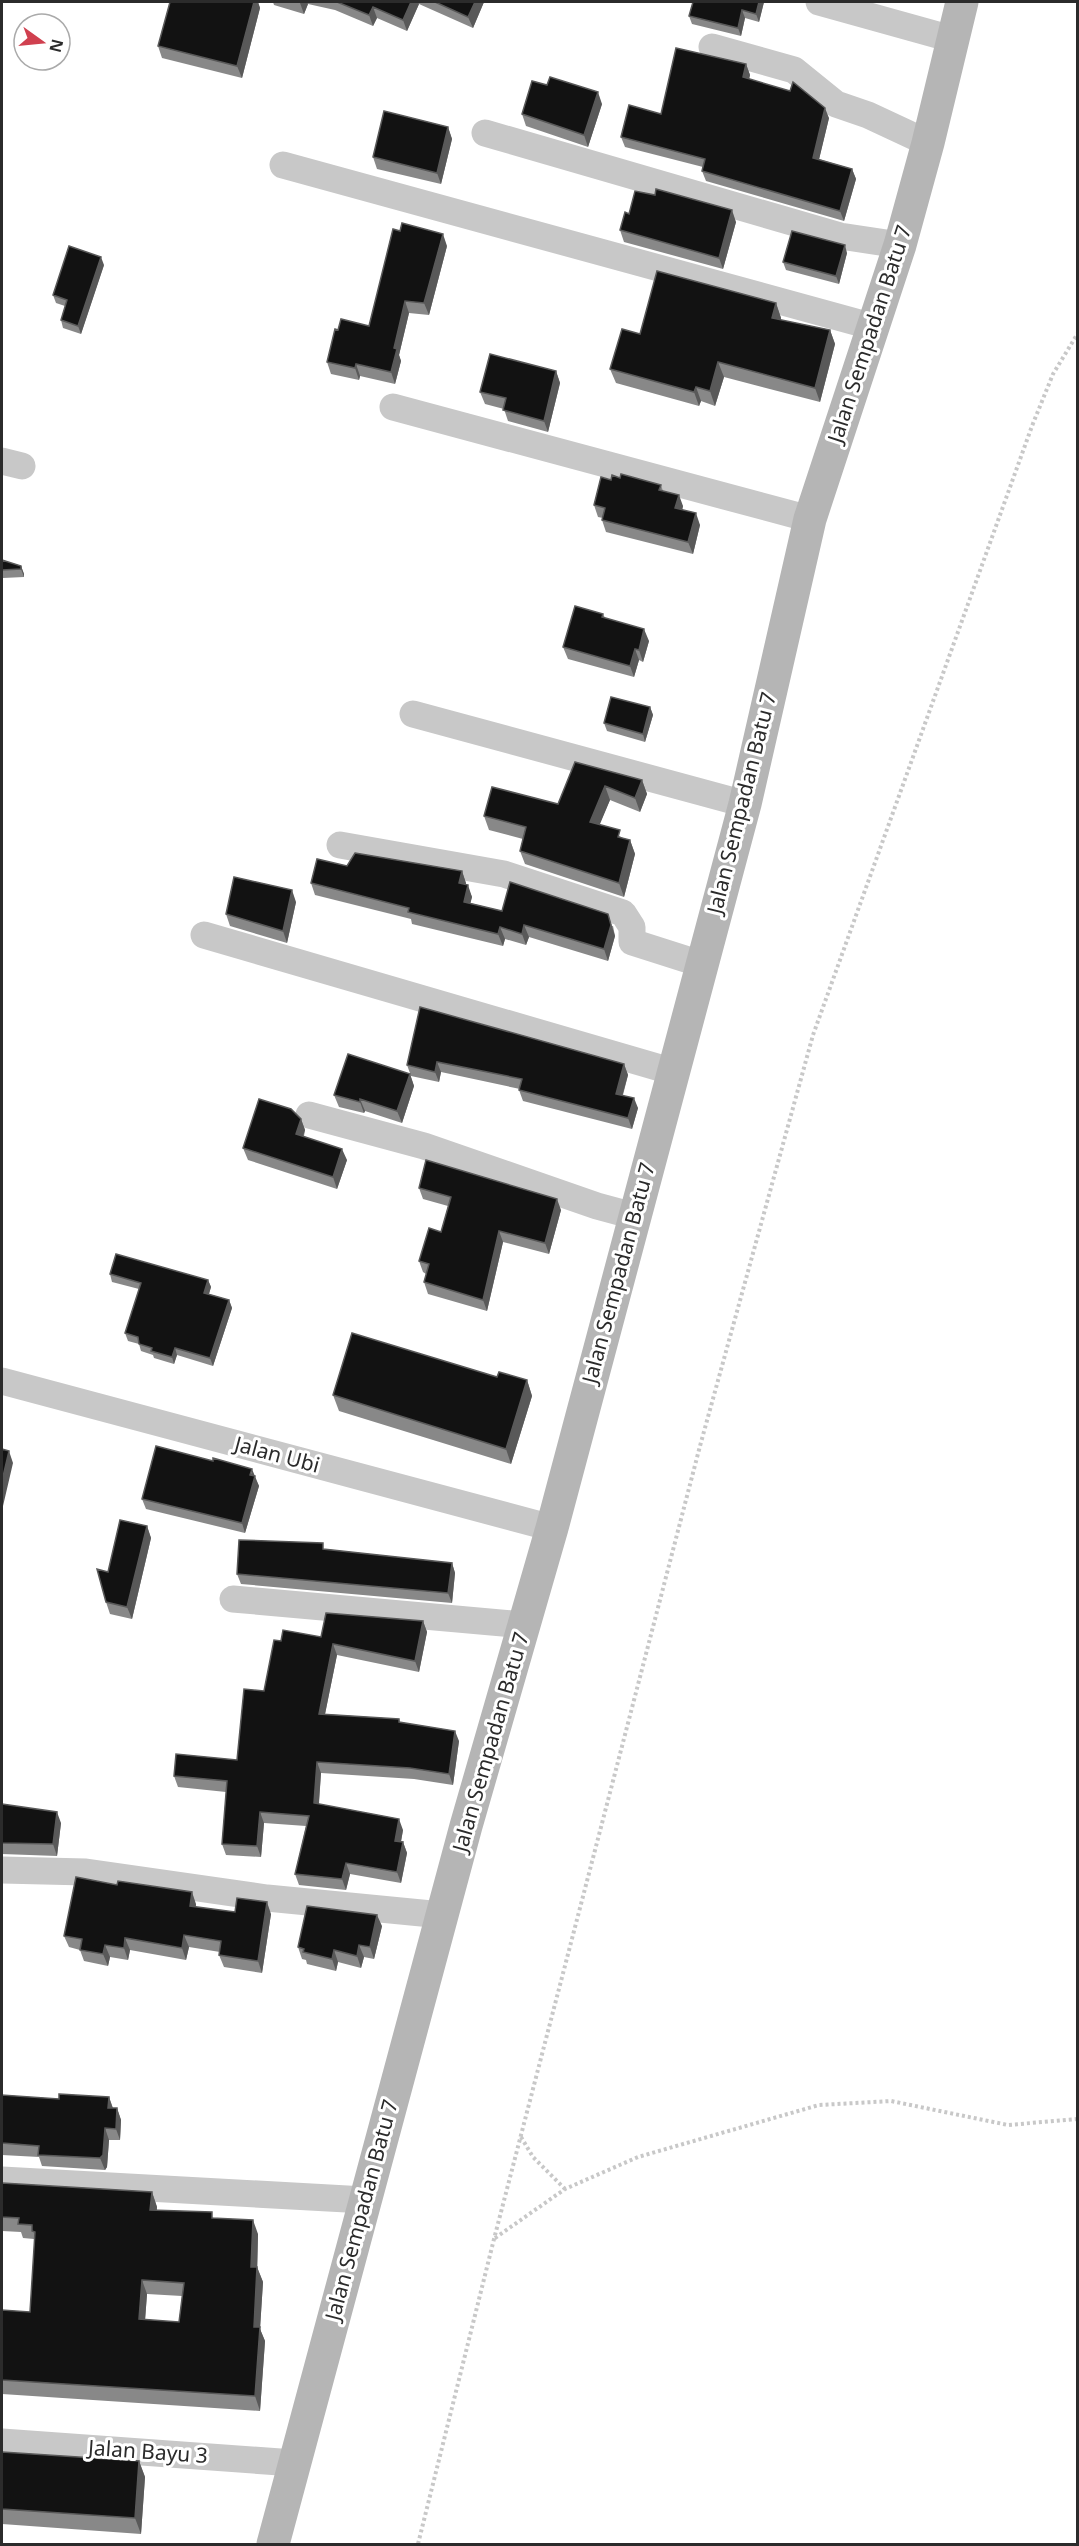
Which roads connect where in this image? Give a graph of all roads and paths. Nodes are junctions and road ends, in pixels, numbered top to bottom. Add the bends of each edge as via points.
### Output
1 (819, 2) edge
2 (962, 2) edge
3 (952, 39) junction
4 (712, 47) dead end
5 (485, 133) dead end
6 (928, 143) junction
7 (284, 165) dead end
8 (900, 245) junction
9 (874, 327) junction
10 (1077, 333) edge
11 (393, 407) dead end
12 (810, 519) junction
13 (413, 714) dead end
14 (745, 804) junction
15 (340, 845) dead end
16 (204, 935) dead end
17 (701, 964) junction
18 (674, 1072) junction
19 (309, 1115) dead end
20 (634, 1216) junction
21 (2, 1381) edge
22 (552, 1528) junction
23 (233, 1599) dead end
24 (524, 1625) junction
25 (2, 1870) edge
26 (442, 1915) junction
27 (1077, 2119) edge
28 (521, 2136) junction
29 (2, 2180) edge
30 (565, 2189) junction
31 (365, 2200) junction
32 (494, 2239) junction
33 (2, 2442) edge
34 (294, 2463) junction
35 (273, 2544) edge
36 (418, 2544) edge

1 - 3 street
2 - 3 street, Jalan Sempadan Batu 7
3 - 6 street, Jalan Sempadan Batu 7
4 - 6 street via 794,70 836,104
5 - 8 street via 840,236
6 - 8 street, Jalan Sempadan Batu 7
7 - 9 street
8 - 9 street, Jalan Sempadan Batu 7
9 - 12 street, Jalan Sempadan Batu 7
10 - 28 path via 1053,374 1032,426 813,1035 700,1446
11 - 12 street
12 - 14 street, Jalan Sempadan Batu 7
13 - 14 street
14 - 17 street, Jalan Sempadan Batu 7
15 - 17 street via 504,874 622,913 632,927 632,942
16 - 18 street
17 - 18 street, Jalan Sempadan Batu 7
18 - 20 street, Jalan Sempadan Batu 7
19 - 20 street via 424,1146
20 - 22 street, Jalan Sempadan Batu 7
21 - 22 street, Jalan Ubi
22 - 24 street, Jalan Sempadan Batu 7
23 - 24 street
24 - 26 street, Jalan Sempadan Batu 7
25 - 26 street via 86,1872 267,1898
26 - 31 street, Jalan Sempadan Batu 7
27 - 30 path via 1008,2125 891,2101 819,2105 638,2157
28 - 30 path via 533,2157
28 - 32 path
29 - 31 street
30 - 32 path
31 - 34 street, Jalan Sempadan Batu 7
32 - 36 path
33 - 34 street, Jalan Bayu 3
34 - 35 street, Jalan Sempadan Batu 7

